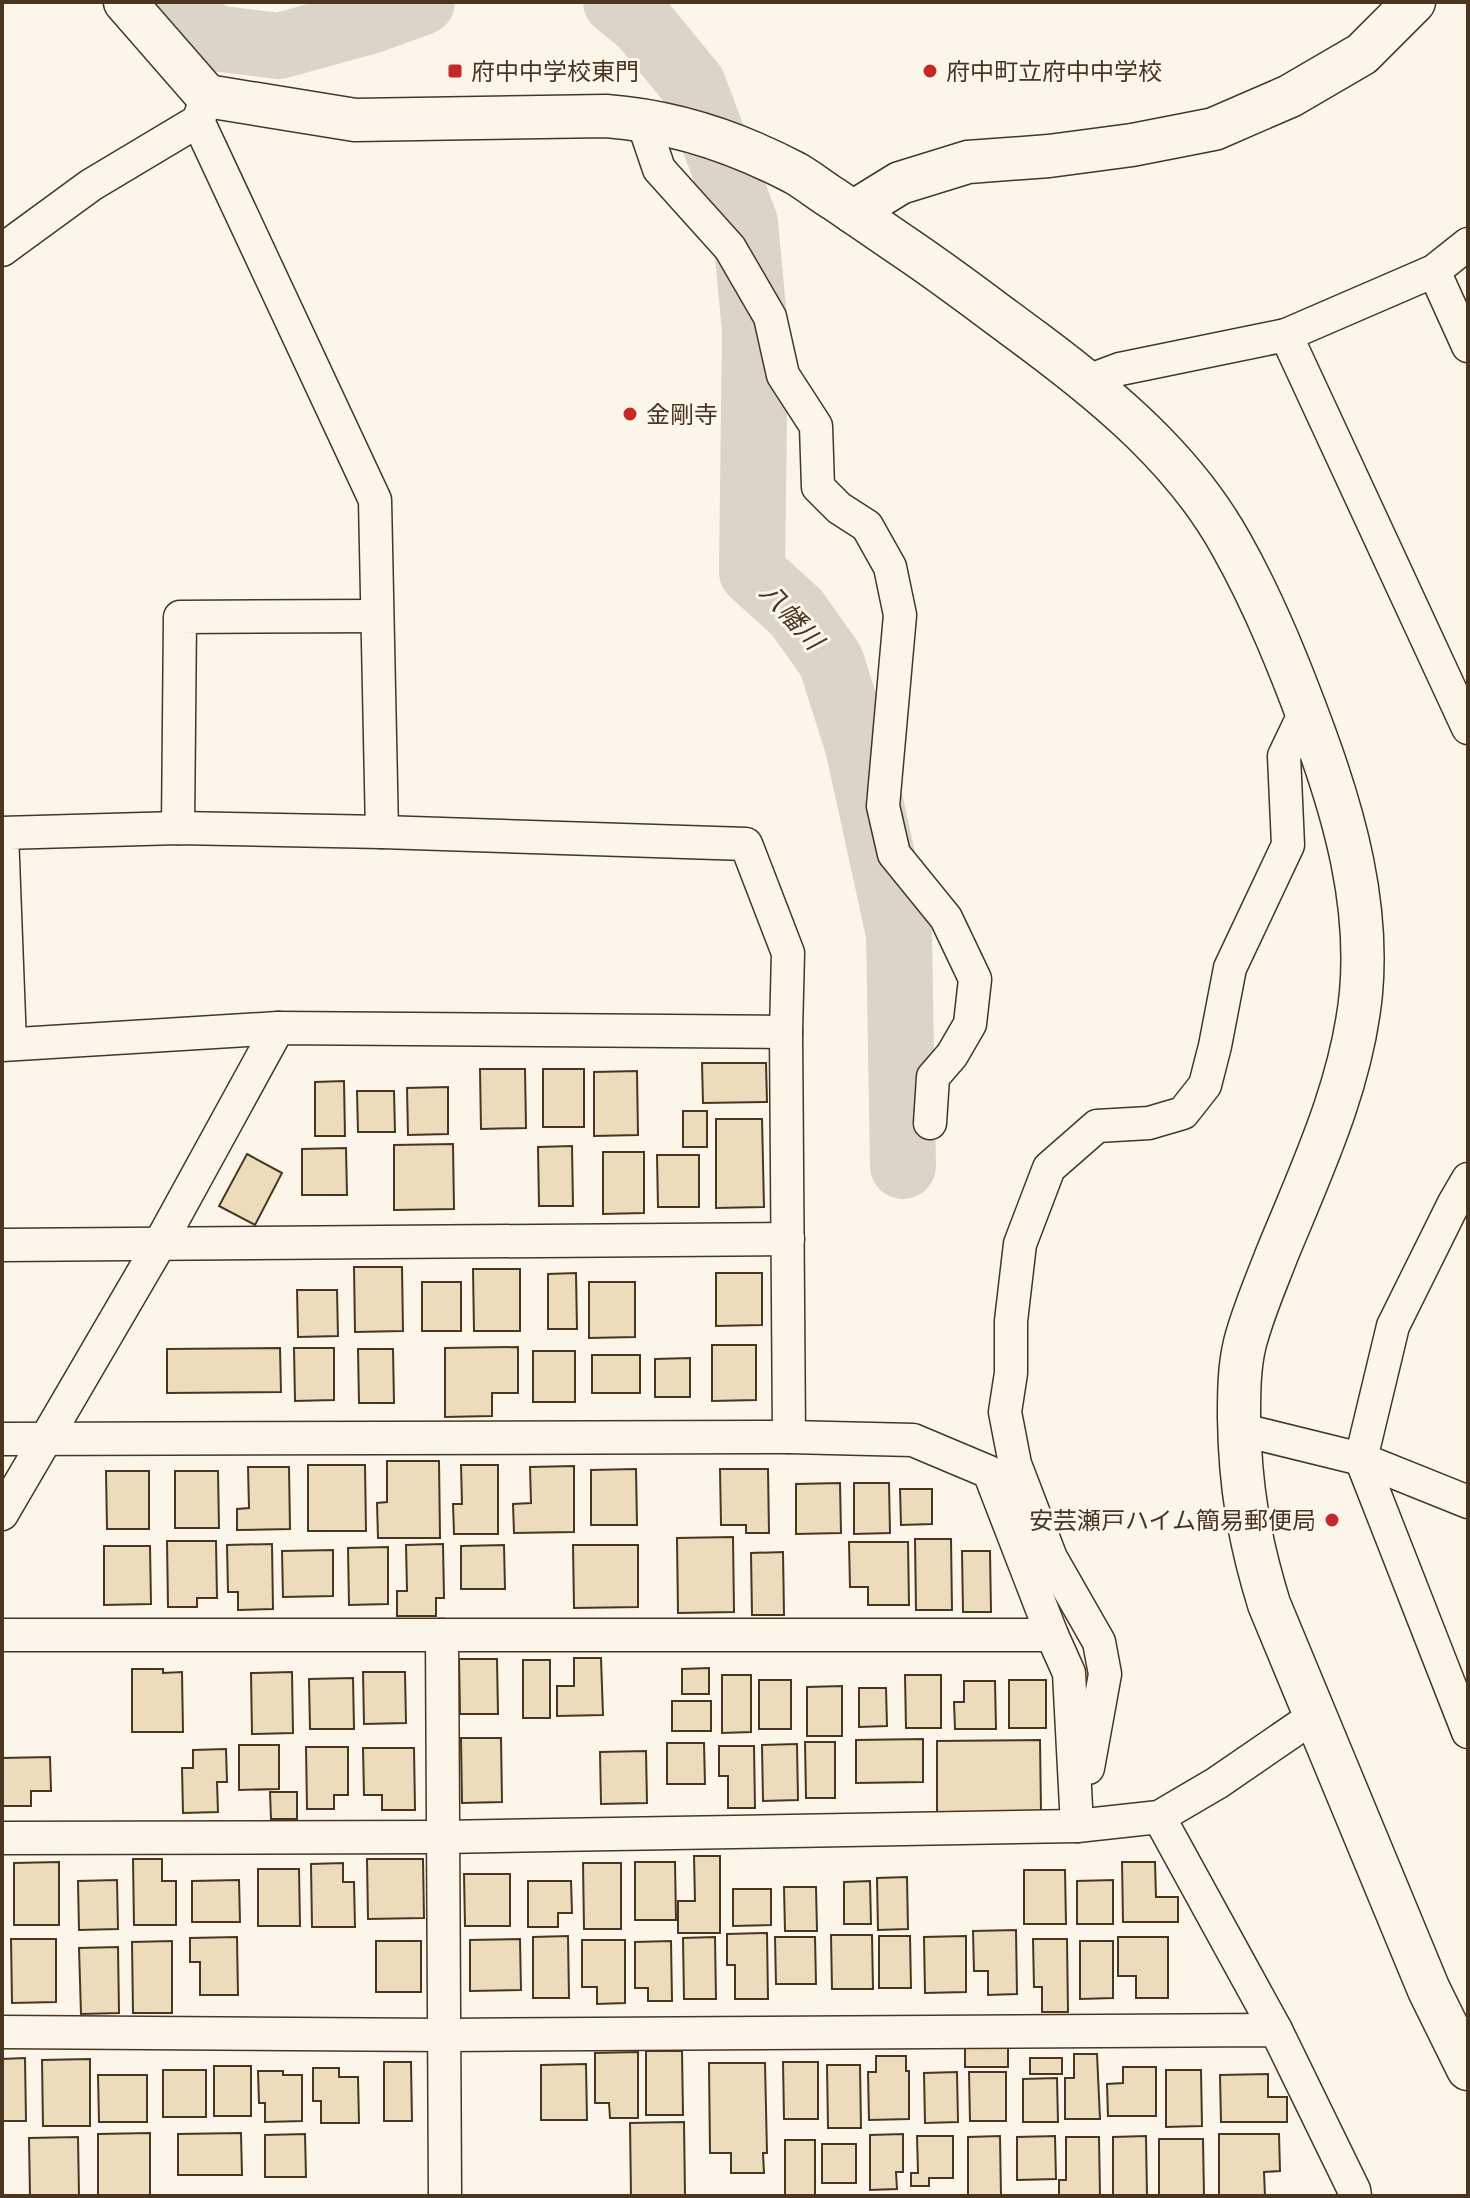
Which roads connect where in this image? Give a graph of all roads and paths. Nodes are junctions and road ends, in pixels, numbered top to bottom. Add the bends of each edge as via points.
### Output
1 (125, 2) edge
2 (1414, 2) edge
3 (203, 108) junction
4 (642, 119) junction
5 (853, 212) junction
6 (1468, 244) edge
7 (2, 250) edge
8 (1434, 271) junction
9 (1286, 335) junction
10 (1468, 346) edge
11 (1088, 381) junction
12 (377, 616) junction
13 (1306, 710) junction
14 (1468, 728) edge
15 (178, 828) junction
16 (382, 832) junction
17 (278, 1028) junction
18 (786, 1032) junction
19 (6, 1044) edge
20 (930, 1123) dead end
21 (1468, 1179) edge
22 (788, 1239) junction
23 (2, 1245) edge
24 (159, 1245) junction
25 (1239, 1429) junction
26 (789, 1437) junction
27 (46, 1438) junction
28 (2, 1439) edge
29 (1361, 1459) junction
30 (1468, 1502) edge
31 (2, 1514) edge
32 (2, 1635) edge
33 (442, 1635) junction
34 (1052, 1635) junction
35 (1316, 1715) junction
36 (1468, 1732) edge
37 (1159, 1817) junction
38 (1077, 1826) junction
39 (442, 1837) junction
40 (2, 1838) edge
41 (1276, 2030) junction
42 (2, 2032) edge
43 (445, 2035) junction
44 (1468, 2069) edge
45 (445, 2196) edge
46 (1355, 2196) edge

1 - 3 street
2 - 5 street via 1362,54 1290,96 1214,129 1132,145 968,162 900,183
3 - 4 street via 355,120
3 - 7 street
3 - 12 street via 375,500
4 - 5 street via 737,145 798,175
4 - 20 street via 659,169 730,248 770,317 783,375 816,426 818,487 867,526 890,567 900,615 883,806 894,854 946,918 975,979 970,1024 933,1077
5 - 11 street
6 - 8 street
8 - 9 street
8 - 10 street
9 - 11 street via 1120,369
9 - 14 street
11 - 13 street via 1158,447 1230,542
12 - 15 street via 180,617
12 - 16 street
13 - 25 street via 1354,865 1362,928 1361,991 1352,1054 1334,1115 1244,1346
13 - 38 street via 1284,756 1288,845 1230,968 1205,1085 1183,1113 1149,1123 1097,1126 1049,1168 1020,1244 1005,1412 1015,1464 1051,1558 1099,1642 1105,1674
15 - 16 street
15 - 19 street via 2,833
16 - 18 street via 746,844 788,953
17 - 18 street
17 - 19 street
17 - 24 street
18 - 22 street
21 - 29 street via 1393,1326
22 - 24 street
22 - 26 street
23 - 24 street
24 - 27 street
25 - 29 street
25 - 35 street via 1254,1556
26 - 27 street
26 - 34 street via 913,1440 989,1472
27 - 28 street
27 - 31 street
29 - 30 street
29 - 36 street
32 - 33 street
33 - 34 street
33 - 39 street
34 - 38 street via 1069,1673
35 - 37 street
35 - 44 street via 1429,1990
37 - 38 street
37 - 41 street
38 - 39 street
39 - 40 street
39 - 43 street
41 - 43 street
41 - 46 street
42 - 43 street
43 - 45 street

